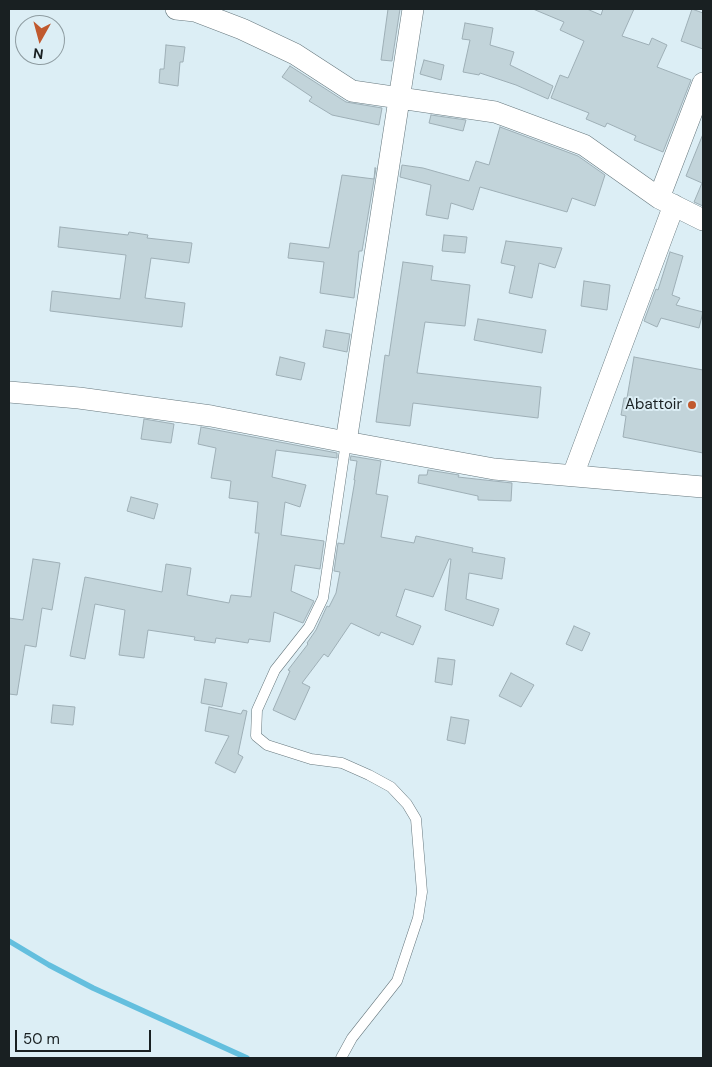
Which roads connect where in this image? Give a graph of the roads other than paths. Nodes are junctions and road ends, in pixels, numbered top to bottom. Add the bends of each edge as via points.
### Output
1 (176, 9) edge
2 (413, 9) edge
3 (703, 83) edge
4 (399, 97) junction
5 (667, 202) junction
6 (703, 220) edge
7 (9, 392) edge
8 (346, 442) junction
9 (573, 476) junction
10 (703, 487) edge
11 (341, 1058) edge

1 - 4 street via 195,11 242,29 295,54 352,91
2 - 4 street
3 - 5 street
4 - 5 street via 495,112 584,145
4 - 8 street
5 - 6 street
5 - 9 street
7 - 8 street via 211,416
8 - 9 street via 494,469
8 - 11 lane via 322,598 309,627 275,670 258,710 256,736 267,746 311,759 342,762 369,775 390,788 407,804 416,819 422,892 418,918 397,981 352,1038
9 - 10 street

